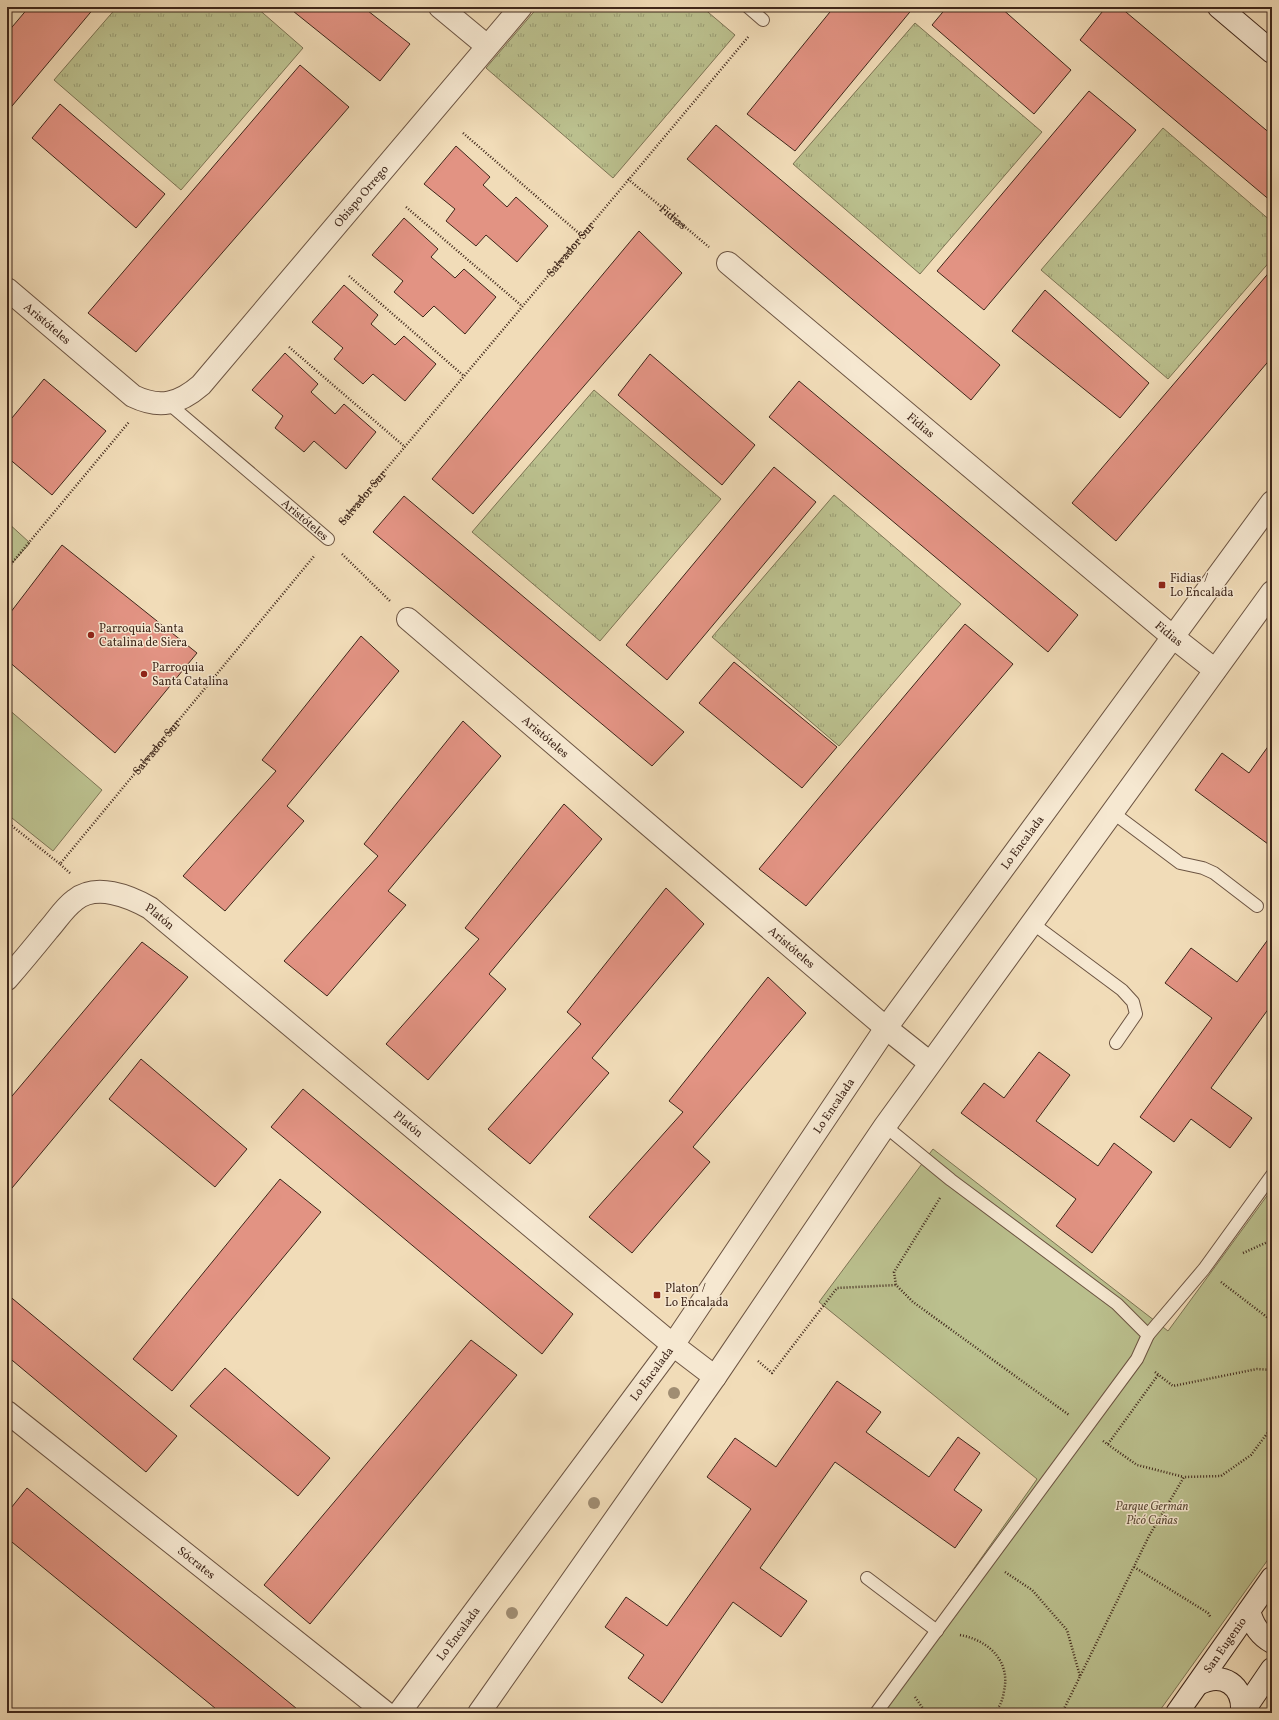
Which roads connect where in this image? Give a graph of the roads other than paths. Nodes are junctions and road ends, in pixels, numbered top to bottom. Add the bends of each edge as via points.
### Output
1 (440, 7) edge
2 (521, 7) edge
3 (748, 7) edge
4 (1219, 7) edge
5 (763, 20) road end
6 (487, 46) junction
7 (1272, 52) edge
8 (728, 263) road end
9 (7, 289) edge
10 (202, 385) joint
11 (168, 403) junction
12 (1272, 502) edge
13 (328, 539) road end
14 (1272, 592) edge
15 (408, 619) road end
16 (1173, 637) junction
17 (1215, 670) junction
18 (1112, 812) junction
19 (1257, 906) dead end
20 (1032, 923) junction
21 (7, 979) edge
22 (886, 1028) junction
23 (1116, 1043) dead end
24 (930, 1063) junction
25 (885, 1126) junction
26 (1272, 1175) edge
27 (1148, 1335) junction
28 (672, 1345) junction
29 (715, 1377) junction
30 (7, 1412) edge
31 (867, 1578) dead end
32 (1272, 1578) edge
33 (1249, 1611) junction
34 (937, 1631) junction
35 (1272, 1642) edge
36 (1272, 1670) edge
37 (1198, 1684) junction
38 (386, 1713) edge
39 (400, 1713) edge
40 (479, 1713) edge
41 (876, 1713) edge
42 (1177, 1713) edge
43 (1242, 1713) edge

1 - 6 street
2 - 6 street, Obispo Orrego
3 - 5 lane
4 - 7 street
6 - 10 street, Obispo Orrego
8 - 16 street, Fidias
9 - 11 street, Aristóteles via 125,390 145,402
10 - 11 street, Aristóteles via 181,399
11 - 13 lane, Aristóteles
12 - 16 street, Lo Encalada
14 - 17 street
15 - 22 street, Aristóteles
16 - 17 street, Fidias
16 - 22 street, Lo Encalada
17 - 18 street
18 - 19 lane via 1180,863 1214,873
18 - 20 street
20 - 23 lane via 1122,990 1133,1002 1136,1014
20 - 24 street
21 - 28 street, Platón via 76,899 91,893 112,893 142,904 158,914
22 - 24 street, Aristóteles
22 - 28 street, Lo Encalada
24 - 25 street
25 - 27 lane via 951,1180 1117,1304
25 - 29 street
26 - 27 lane via 1204,1269
27 - 34 lane via 1137,1360
28 - 29 street, Platón
28 - 39 street, Lo Encalada
29 - 40 street
30 - 38 street, Sócrates
31 - 34 lane
32 - 33 street, San Eugenio
33 - 35 street via 1257,1630 1263,1638
33 - 37 street, San Eugenio
34 - 41 lane
36 - 43 street
37 - 42 street, San Eugenio
37 - 43 street via 1214,1678 1230,1683 1241,1696

